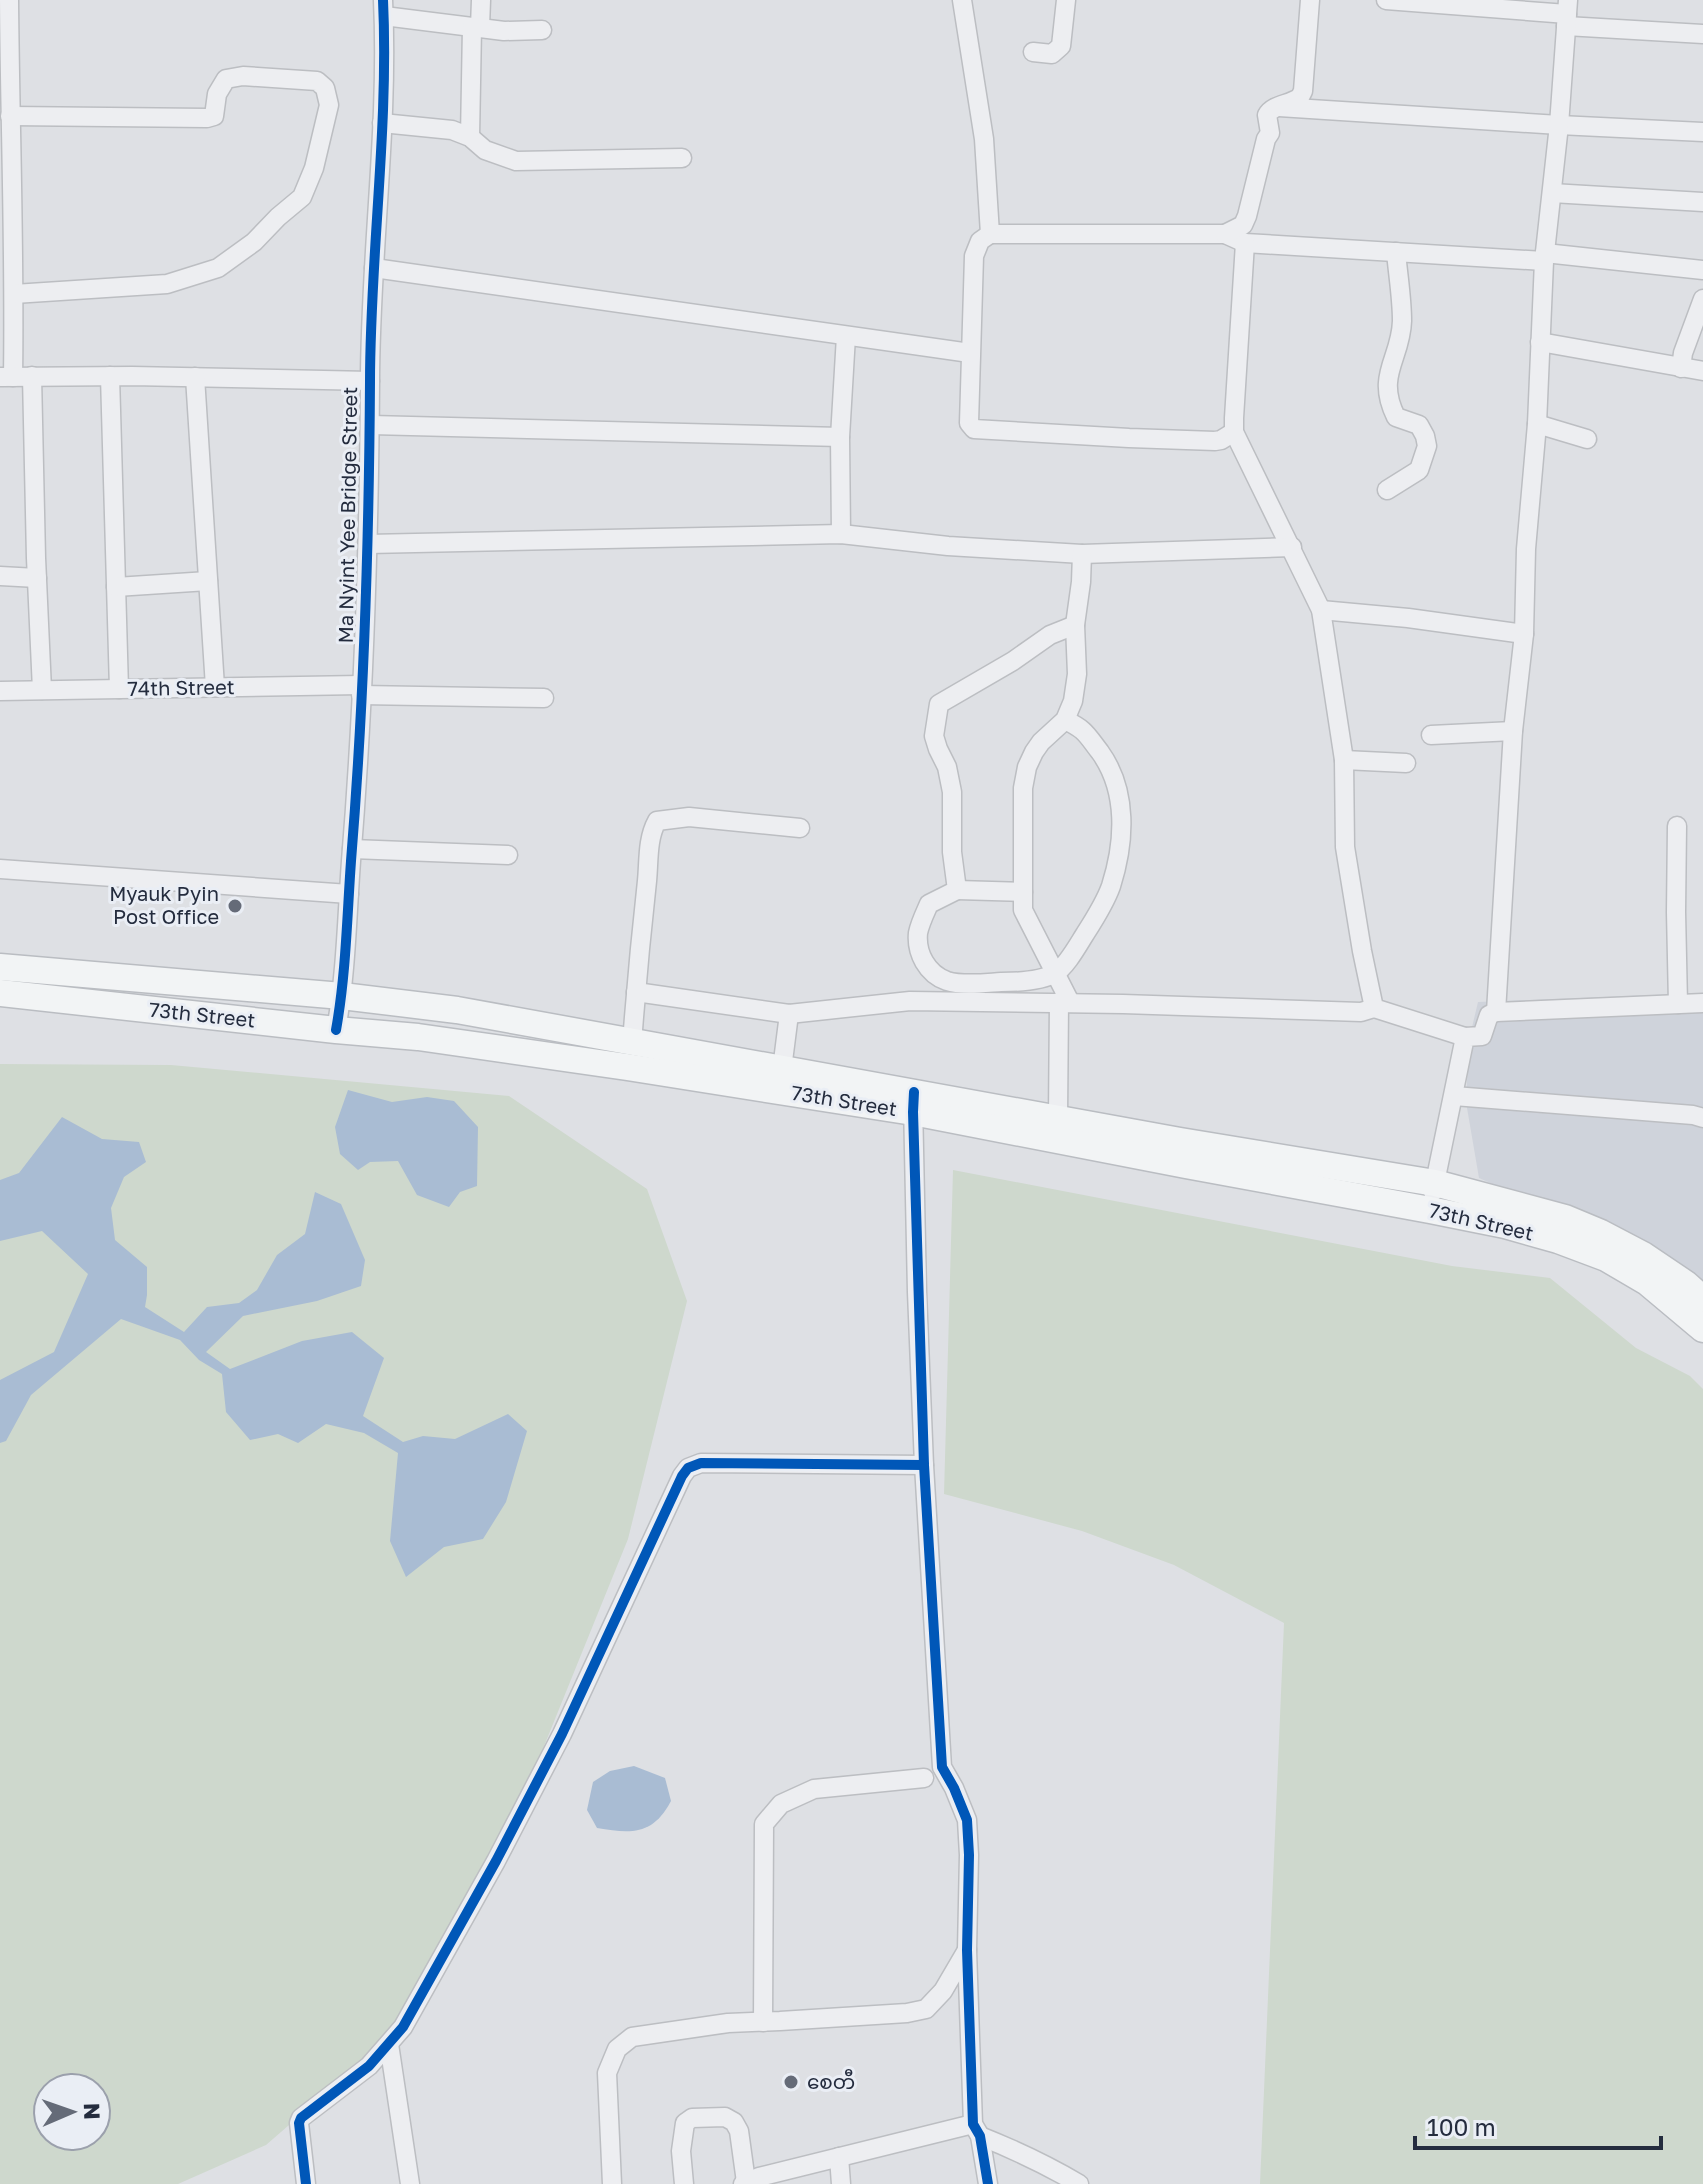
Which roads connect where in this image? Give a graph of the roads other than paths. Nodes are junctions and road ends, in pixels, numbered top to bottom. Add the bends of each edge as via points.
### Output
1 (9, 0) edge
2 (481, 0) edge
3 (962, 0) edge
4 (1066, 0) edge
5 (1310, 0) edge
6 (1386, 0) edge
7 (384, 8) edge
8 (1567, 13) edge
9 (476, 27) junction
10 (542, 30) dead end
11 (1703, 34) edge
12 (1033, 52) dead end
13 (1279, 107) junction
14 (10, 116) junction
15 (382, 123) junction
16 (1559, 125) junction
17 (1703, 132) edge
18 (470, 137) junction
19 (682, 158) dead end
20 (1552, 193) junction
21 (1703, 202) edge
22 (990, 234) junction
23 (1225, 234) junction
24 (1245, 243) junction
25 (1396, 252) junction
26 (1544, 257) junction
27 (374, 268) junction
28 (1703, 270) edge
29 (14, 294) junction
30 (1703, 299) edge
31 (846, 336) junction
32 (1540, 342) junction
33 (970, 353) junction
34 (1681, 368) junction
35 (1703, 371) edge
36 (32, 376) junction
37 (110, 376) junction
38 (6, 377) edge
39 (195, 377) junction
40 (370, 381) junction
41 (1537, 424) junction
42 (371, 425) junction
43 (1234, 432) junction
44 (840, 437) junction
45 (1587, 439) dead end
46 (1387, 490) dead end
47 (841, 534) junction
48 (368, 544) junction
49 (1292, 547) junction
50 (1082, 554) junction
51 (0, 576) edge
52 (37, 578) junction
53 (208, 581) junction
54 (116, 587) junction
55 (1321, 610) junction
56 (1075, 625) junction
57 (1524, 634) junction
58 (215, 687) junction
59 (119, 689) junction
60 (42, 690) junction
61 (361, 690) junction
62 (0, 691) edge
63 (544, 698) dead end
64 (1065, 720) junction
65 (1513, 731) junction
66 (1431, 735) dead end
67 (1344, 760) junction
68 (1406, 763) dead end
69 (1677, 826) dead end
70 (800, 828) dead end
71 (352, 849) junction
72 (508, 855) dead end
73 (0, 869) edge
74 (957, 890) junction
75 (1023, 892) junction
76 (349, 894) junction
77 (0, 967) edge
78 (1056, 973) junction
79 (636, 992) junction
80 (0, 993) edge
81 (342, 996) junction
82 (1065, 1002) junction
83 (1703, 1003) edge
84 (1678, 1004) junction
85 (1374, 1008) junction
86 (1496, 1012) junction
87 (789, 1014) junction
88 (336, 1030) junction
89 (1465, 1037) junction
90 (632, 1043) junction
91 (782, 1069) junction
92 (1454, 1096) junction
93 (913, 1102) junction
94 (1058, 1118) junction
95 (1703, 1118) edge
96 (1435, 1183) junction
97 (1430, 1210) junction
98 (1703, 1299) edge
99 (1703, 1329) edge
100 (924, 1465) junction
101 (924, 1778) dead end
102 (967, 1950) junction
103 (763, 2022) junction
104 (389, 2044) junction
105 (977, 2130) junction
106 (839, 2157) junction
107 (745, 2183) edge
108 (1076, 2183) edge
109 (306, 2184) edge
110 (410, 2184) edge
111 (612, 2184) edge
112 (684, 2184) edge
113 (841, 2184) edge
114 (988, 2184) edge

1 - 14 street
2 - 9 street
3 - 22 street via 984,139
4 - 12 street via 1061,46 1052,54
5 - 13 street via 1303,91
6 - 8 street
7 - 9 street
7 - 15 street, Ma Nyint Yee Bridge Street
8 - 11 street
8 - 16 street
9 - 10 street
9 - 18 street
13 - 16 street
13 - 23 street via 1267,115 1270,133 1247,216 1243,225
14 - 29 street
14 - 29 street via 207,118 214,116 226,79 243,76 317,81 325,88 329,105 302,197 218,268 167,284
15 - 18 street via 452,130
15 - 27 street, Ma Nyint Yee Bridge Street
16 - 17 street
16 - 20 street
18 - 19 street via 485,150 516,161
20 - 21 street
20 - 26 street
22 - 23 street
22 - 33 street via 974,256
23 - 24 street
24 - 25 street
24 - 43 street
25 - 26 street
25 - 46 street via 1402,322 1389,368 1390,404 1396,417 1419,425 1427,446 1419,470
26 - 28 street
26 - 32 street
27 - 31 street
27 - 40 street, Ma Nyint Yee Bridge Street
29 - 38 street
30 - 34 street
31 - 33 street
31 - 44 street
32 - 34 street
32 - 41 street
33 - 43 street via 969,423 974,429 1215,441
34 - 35 street
36 - 37 street
36 - 38 street
36 - 52 street
37 - 39 street
37 - 54 street
39 - 40 street
39 - 53 street
40 - 42 street, Ma Nyint Yee Bridge Street
41 - 45 street
41 - 57 street
42 - 44 street
42 - 48 street, Ma Nyint Yee Bridge Street
43 - 49 street
44 - 47 street
47 - 48 street
47 - 50 street
48 - 61 street, Ma Nyint Yee Bridge Street
49 - 50 street
49 - 55 street
50 - 56 street
51 - 52 street
52 - 60 street
53 - 54 street
53 - 58 street
54 - 59 street
55 - 57 street
55 - 67 street
56 - 64 street via 1077,674
56 - 74 street via 939,704 934,736 952,792
57 - 65 street
58 - 59 street, 74th Street
58 - 61 street, 74th Street
59 - 60 street, 74th Street
60 - 62 street, 74th Street
61 - 63 street, 74th Street
61 - 71 street, Ma Nyint Yee Bridge Street
64 - 75 street via 1041,742 1027,767
64 - 78 street via 1083,728 1117,782 1121,840 1110,888
65 - 66 street
65 - 86 street
67 - 68 street
67 - 85 street via 1345,847
69 - 84 street
70 - 79 street via 689,817 657,821 650,834
71 - 72 street
71 - 76 street, Ma Nyint Yee Bridge Street
73 - 76 street
74 - 75 street
74 - 78 street via 929,904 924,915 919,949 928,971 947,981 971,983 1025,982
75 - 78 street via 1023,910
76 - 81 street, Ma Nyint Yee Bridge Street
77 - 81 main road, 73th Street
78 - 82 street
79 - 87 street
79 - 90 street
80 - 88 main road, 73th Street
81 - 88 street, Ma Nyint Yee Bridge Street
81 - 90 main road, 73th Street via 457,1010
82 - 85 street via 1361,1012
82 - 87 street via 910,1001
82 - 94 street
83 - 84 street
84 - 86 street
85 - 89 street
86 - 89 street via 1489,1015 1482,1036
87 - 91 street
88 - 93 main road, 73th Street
89 - 92 street
90 - 91 main road, 73th Street
91 - 93 main road, 73th Street
92 - 95 street
92 - 96 street
93 - 94 main road, 73th Street
93 - 97 main road, 73th Street via 1186,1165
93 - 100 street
94 - 96 main road, 73th Street
96 - 97 street
96 - 98 main road, 73th Street via 1589,1228 1643,1255
97 - 99 main road, 73th Street via 1519,1229 1606,1258 1647,1282
100 - 102 street via 942,1767 967,1820
100 - 104 street via 701,1463 688,1468 511,1833 414,2009
101 - 103 street via 814,1789 781,1804 764,1824
102 - 103 street via 926,2009
102 - 105 street
103 - 111 street via 658,2032 632,2037 617,2049 607,2073
104 - 109 street via 301,2118
104 - 110 street
105 - 106 street
105 - 108 street
105 - 114 street
106 - 107 street
106 - 113 street
107 - 112 street via 737,2126 725,2117 685,2123

